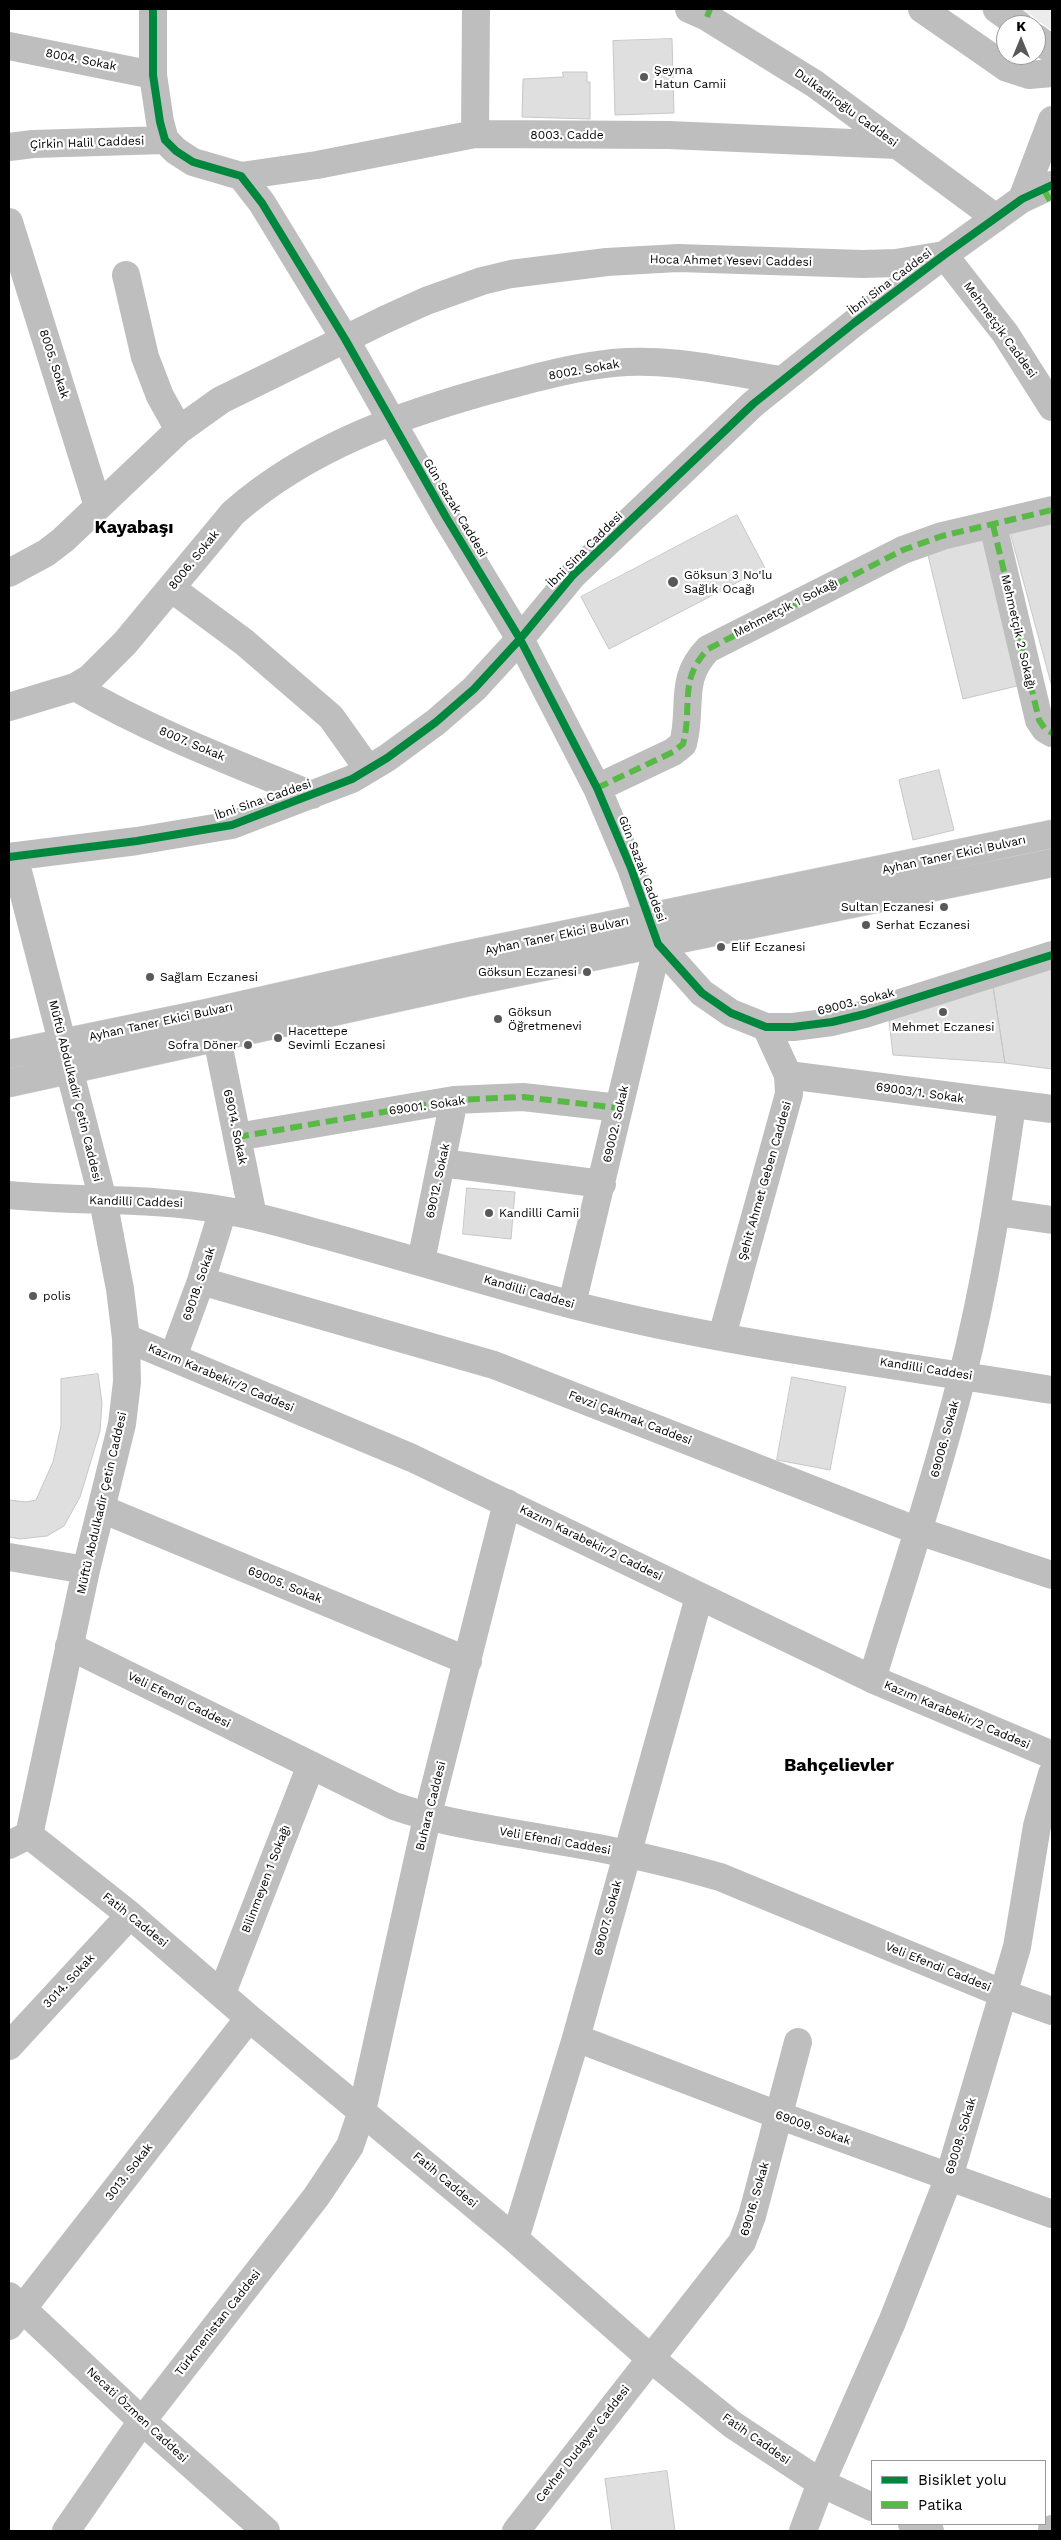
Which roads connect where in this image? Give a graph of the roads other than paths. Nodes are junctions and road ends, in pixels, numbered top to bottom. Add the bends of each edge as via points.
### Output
1 (153, 9) edge
2 (476, 9) edge
3 (922, 9) edge
4 (702, 11) edge
5 (9, 46) edge
6 (1052, 72) edge
7 (153, 75) junction
8 (1052, 120) edge
9 (475, 134) junction
10 (165, 140) junction
11 (897, 145) junction
12 (9, 147) edge
13 (241, 176) junction
14 (1043, 195) edge
15 (996, 218) junction
16 (9, 222) edge
17 (944, 255) junction
18 (126, 275) dead end
19 (345, 339) junction
20 (782, 380) junction
21 (1052, 407) edge
22 (391, 421) junction
23 (179, 430) junction
24 (98, 506) junction
25 (1052, 510) edge
26 (993, 525) junction
27 (9, 573) edge
28 (171, 588) junction
29 (520, 639) junction
30 (75, 687) junction
31 (9, 707) edge
32 (1052, 733) edge
33 (368, 769) junction
34 (597, 788) junction
35 (312, 795) junction
36 (1052, 834) edge
37 (11, 856) edge
38 (1052, 863) edge
39 (649, 917) junction
40 (658, 944) junction
41 (1052, 955) edge
42 (766, 1027) junction
43 (217, 1038) junction
44 (63, 1042) junction
45 (9, 1054) edge
46 (71, 1070) junction
47 (788, 1075) junction
48 (9, 1083) edge
49 (454, 1100) junction
50 (1012, 1105) junction
51 (619, 1108) junction
52 (1052, 1109) edge
53 (237, 1137) junction
54 (442, 1163) junction
55 (602, 1184) junction
56 (9, 1195) edge
57 (103, 1200) junction
58 (223, 1210) junction
59 (997, 1212) junction
60 (253, 1216) junction
61 (1052, 1220) edge
62 (421, 1261) junction
63 (201, 1281) junction
64 (572, 1304) junction
65 (722, 1336) junction
66 (126, 1338) junction
67 (173, 1357) junction
68 (962, 1375) junction
69 (1052, 1390) edge
70 (508, 1503) junction
71 (102, 1509) junction
72 (918, 1531) junction
73 (9, 1557) edge
74 (86, 1570) junction
75 (1052, 1575) edge
76 (700, 1597) junction
77 (69, 1646) junction
78 (468, 1661) junction
79 (872, 1679) junction
80 (1052, 1755) edge
81 (311, 1765) junction
82 (1052, 1774) edge
83 (427, 1818) junction
84 (19, 1840) edge
85 (626, 1854) junction
86 (130, 1915) junction
87 (222, 1993) junction
88 (1004, 1994) junction
89 (1052, 2012) edge
90 (249, 2018) junction
91 (576, 2038) junction
92 (798, 2042) dead end
93 (9, 2046) edge
94 (362, 2111) junction
95 (778, 2115) junction
96 (949, 2177) junction
97 (1052, 2214) edge
98 (515, 2239) junction
99 (13, 2310) edge
100 (650, 2358) junction
101 (142, 2421) junction
102 (821, 2483) junction
103 (871, 2507) edge
104 (915, 2525) edge
105 (66, 2531) edge
106 (266, 2531) edge
107 (516, 2531) edge
108 (803, 2531) edge
109 (930, 2531) edge

1 - 7 main road
2 - 9 main road
3 - 6 main road via 1007,68 1029,75
4 - 11 main road, Dulkadiroğlu Caddesi via 815,84
5 - 7 main road, 8004. Sokak
7 - 10 main road
8 - 14 main road, İbni Sina Caddesi
9 - 11 main road, 8003. Cadde via 669,135
9 - 13 main road, 8003. Cadde via 317,165
10 - 12 main road, Çirkin Halil Caddesi
10 - 13 main road via 193,162
11 - 15 main road, Dulkadiroğlu Caddesi
13 - 19 main road, Gün Sazak Caddesi via 262,203
14 - 15 main road, İbni Sina Caddesi
15 - 17 main road, İbni Sina Caddesi
16 - 24 main road, 8005. Sokak
17 - 19 main road, Hoca Ahmet Yesevi Caddesi via 871,264 678,258 550,268 510,274 456,289
17 - 20 main road, İbni Sina Caddesi
17 - 21 main road, Mehmetçik Caddesi via 1005,333
18 - 23 main road via 145,357 160,396
19 - 22 main road, Gün Sazak Caddesi
19 - 23 main road, Hoca Ahmet Yesevi Caddesi via 221,400
20 - 22 main road, 8002. Sokak via 682,365 614,363 514,384
20 - 29 main road, İbni Sina Caddesi via 573,575
22 - 28 main road, 8006. Sokak via 300,462 254,495 228,519
22 - 29 main road, Gün Sazak Caddesi
23 - 24 main road, Hoca Ahmet Yesevi Caddesi
24 - 27 main road, Hoca Ahmet Yesevi Caddesi via 46,553
25 - 26 main road, Mehmetçik 1 Sokağı
26 - 32 main road, Mehmetçik 2 Sokağı via 1039,720
26 - 34 main road, Mehmetçik 1 Sokağı via 942,536 903,550 708,649 692,668 683,744 673,752
28 - 30 main road, 8006. Sokak via 108,661
28 - 33 main road via 244,642 331,717
29 - 33 main road, İbni Sina Caddesi via 474,689 436,722
29 - 34 main road, Gün Sazak Caddesi
30 - 31 main road, 8006. Sokak
30 - 35 main road, 8007. Sokak via 151,727
33 - 35 main road, İbni Sina Caddesi
34 - 39 main road, Gün Sazak Caddesi via 632,868
35 - 37 main road, İbni Sina Caddesi via 232,825 137,841
36 - 39 main road, Ayhan Taner Ekici Bulvarı
37 - 44 main road, Müftü Abdulkadir Çetin Caddesi
38 - 40 main road
39 - 40 main road, Gün Sazak Caddesi
39 - 44 main road, Ayhan Taner Ekici Bulvarı
40 - 42 main road, 69003. Sokak via 702,993 731,1013
40 - 43 main road
40 - 51 main road, 69002. Sokak
41 - 42 main road, 69003. Sokak via 865,1014 832,1022
42 - 47 main road, Şehit Ahmet Geben Caddesi
43 - 46 main road
43 - 53 main road, 69014. Sokak
44 - 45 main road, Ayhan Taner Ekici Bulvarı
44 - 46 main road, Müftü Abdulkadir Çetin Caddesi
46 - 48 main road
46 - 57 main road, Müftü Abdulkadir Çetin Caddesi
47 - 50 main road, 69003/1. Sokak
47 - 65 main road, Şehit Ahmet Geben Caddesi via 789,1094
49 - 51 main road, 69001. Sokak via 524,1097
49 - 53 main road, 69001. Sokak
49 - 54 main road, 69012. Sokak
50 - 52 main road, 69003/1. Sokak
50 - 59 main road, 69006. Sokak
51 - 55 main road, 69002. Sokak
53 - 60 main road, 69014. Sokak
54 - 55 main road
54 - 62 main road, 69012. Sokak
55 - 64 main road, 69002. Sokak
56 - 57 main road, Kandilli Caddesi
57 - 58 main road, Kandilli Caddesi via 175,1202
57 - 66 main road, Müftü Abdulkadir Çetin Caddesi
58 - 60 main road, Kandilli Caddesi
58 - 63 main road, 69018. Sokak
59 - 61 main road
59 - 68 main road, 69006. Sokak
60 - 62 main road, Kandilli Caddesi
62 - 64 main road, Kandilli Caddesi
63 - 67 main road, 69018. Sokak
63 - 72 main road, Fevzi Çakmak Caddesi via 494,1365
64 - 65 main road, Kandilli Caddesi
65 - 68 main road, Kandilli Caddesi
66 - 67 main road, Kazım Karabekir/2 Caddesi
66 - 71 main road, Müftü Abdulkadir Çetin Caddesi via 127,1382 122,1424
67 - 70 main road, Kazım Karabekir/2 Caddesi via 412,1458
68 - 69 main road, Kandilli Caddesi
68 - 72 main road, 69006. Sokak
70 - 76 main road, Kazım Karabekir/2 Caddesi
70 - 78 main road, Buhara Caddesi
71 - 74 main road, Müftü Abdulkadir Çetin Caddesi
71 - 78 main road, 69005. Sokak
72 - 75 main road, Fevzi Çakmak Caddesi
72 - 79 main road, 69006. Sokak
73 - 74 main road
74 - 77 main road, Müftü Abdulkadir Çetin Caddesi
76 - 79 main road, Kazım Karabekir/2 Caddesi
76 - 85 main road, 69007. Sokak
77 - 81 main road, Veli Efendi Caddesi
77 - 84 main road, Müftü Abdulkadir Çetin Caddesi
78 - 83 main road, Buhara Caddesi
79 - 80 main road, Kazım Karabekir/2 Caddesi
81 - 83 main road, Veli Efendi Caddesi via 394,1806
81 - 87 main road, Bilinmeyen 1 Sokağı
82 - 88 main road, 69008. Sokak via 1037,1826 1017,1947
83 - 85 main road, Veli Efendi Caddesi
83 - 94 main road, Buhara Caddesi
84 - 86 main road, Fatih Caddesi
85 - 88 main road, Veli Efendi Caddesi via 720,1877
85 - 91 main road, 69007. Sokak
86 - 87 main road, Fatih Caddesi
86 - 93 main road, 3014. Sokak
87 - 90 main road, Fatih Caddesi
88 - 89 main road, Veli Efendi Caddesi
88 - 96 main road, 69008. Sokak
90 - 94 main road, Fatih Caddesi
90 - 99 main road, 3013. Sokak
91 - 95 main road, 69009. Sokak
91 - 98 main road, 69007. Sokak
92 - 95 main road, 69016. Sokak
94 - 98 main road, Fatih Caddesi
94 - 101 main road, Türkmenistan Caddesi via 350,2146 320,2190
95 - 96 main road, 69009. Sokak
95 - 100 main road, 69016. Sokak via 752,2216 742,2242
96 - 97 main road, 69009. Sokak
96 - 102 main road, 69008. Sokak via 892,2322
98 - 100 main road, Fatih Caddesi
99 - 101 main road, Necati Özmen Caddesi
100 - 102 main road, Fatih Caddesi via 733,2425
100 - 107 main road, Cevher Dudayev Caddesi
101 - 105 main road, Türkmenistan Caddesi
101 - 106 main road, Necati Özmen Caddesi
102 - 103 main road, Fatih Caddesi
102 - 108 main road, 69008. Sokak
104 - 109 main road

